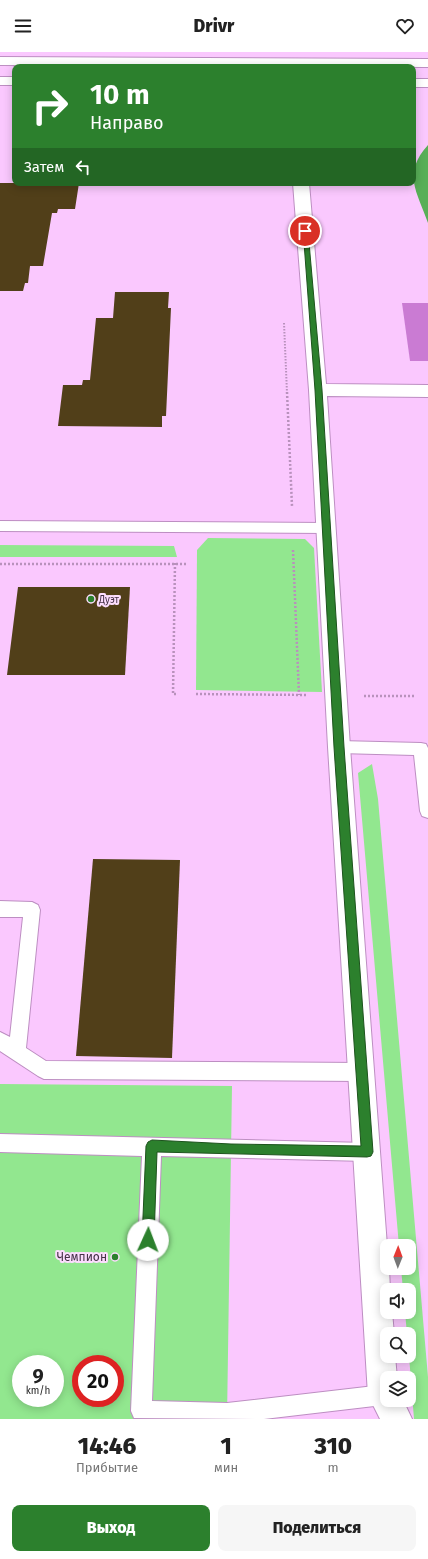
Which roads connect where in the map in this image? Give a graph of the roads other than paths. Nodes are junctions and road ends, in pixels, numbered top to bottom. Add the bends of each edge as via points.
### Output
1 (0, 61) edge
2 (428, 63) edge
3 (0, 81) edge
4 (12, 81) edge
5 (416, 83) edge
6 (428, 83) edge
7 (301, 186) edge
8 (318, 390) junction
9 (428, 391) edge
10 (0, 526) edge
11 (326, 528) junction
12 (339, 747) junction
13 (428, 811) edge
14 (0, 909) edge
15 (0, 1041) edge
16 (17, 1053) junction
17 (362, 1072) junction
18 (0, 1143) edge
19 (152, 1146) junction
20 (367, 1152) junction
21 (382, 1371) edge
22 (380, 1395) edge
23 (390, 1407) edge
24 (397, 1419) edge

1 - 2 street
3 - 4 street
5 - 6 street
7 - 8 street
8 - 9 street
8 - 11 street
10 - 11 lane
11 - 12 street
12 - 13 lane via 421,749
12 - 17 street
14 - 16 lane via 32,910
15 - 16 lane
16 - 17 lane via 44,1070
17 - 20 street
18 - 19 lane
19 - 20 lane
19 - 22 lane via 141,1411 227,1413
20 - 21 street
23 - 24 street

